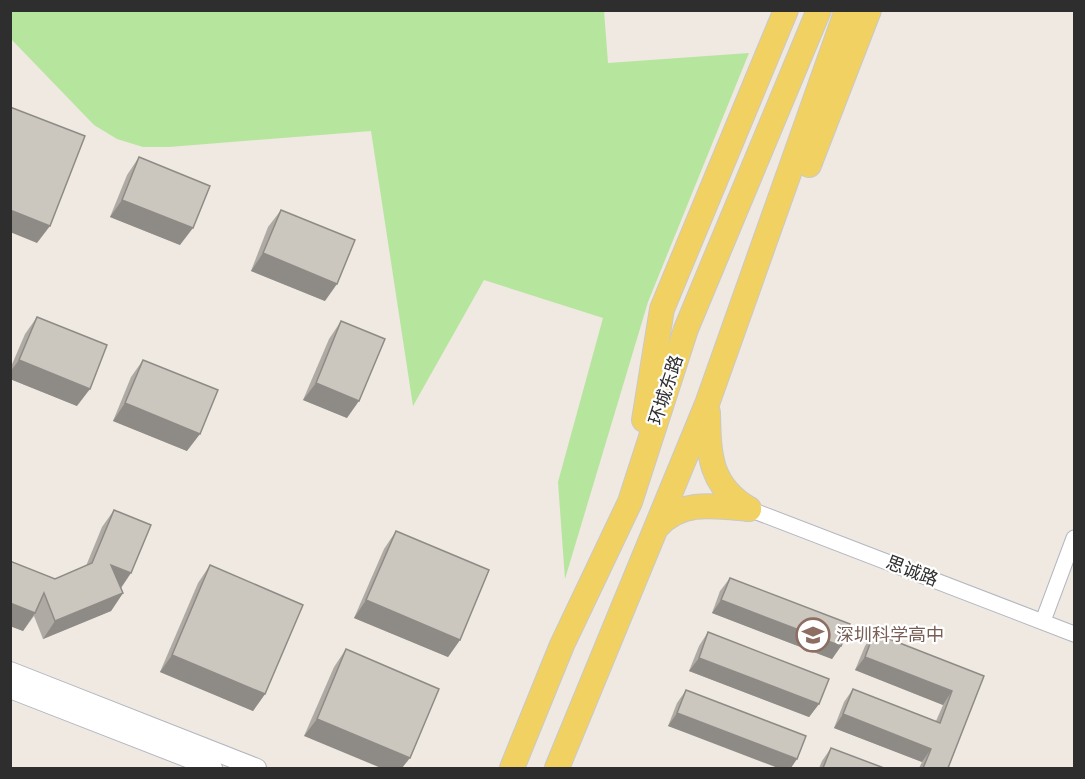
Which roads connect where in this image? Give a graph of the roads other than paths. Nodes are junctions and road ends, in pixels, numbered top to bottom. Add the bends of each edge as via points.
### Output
1 (786, 10) edge
2 (819, 10) edge
3 (847, 10) edge
4 (869, 10) edge
5 (707, 404) junction
6 (630, 502) junction
7 (749, 509) junction
8 (656, 529) junction
9 (1074, 538) edge
10 (1043, 621) junction
11 (1074, 634) edge
12 (10, 672) edge
13 (10, 689) edge
14 (213, 768) edge
15 (257, 768) edge
16 (512, 768) edge
17 (557, 768) edge

1 - 6 main road via 662,309
2 - 6 main road, 环城东路 via 686,329
3 - 5 main road
4 - 5 main road via 734,351
5 - 7 main road via 714,470 725,489
5 - 8 main road
6 - 16 main road, 环城东路 via 562,645
7 - 8 main road via 689,507 670,515
7 - 10 street, 思诚路
8 - 17 main road
9 - 10 street
10 - 11 street, 思诚路
12 - 15 street
13 - 14 street

